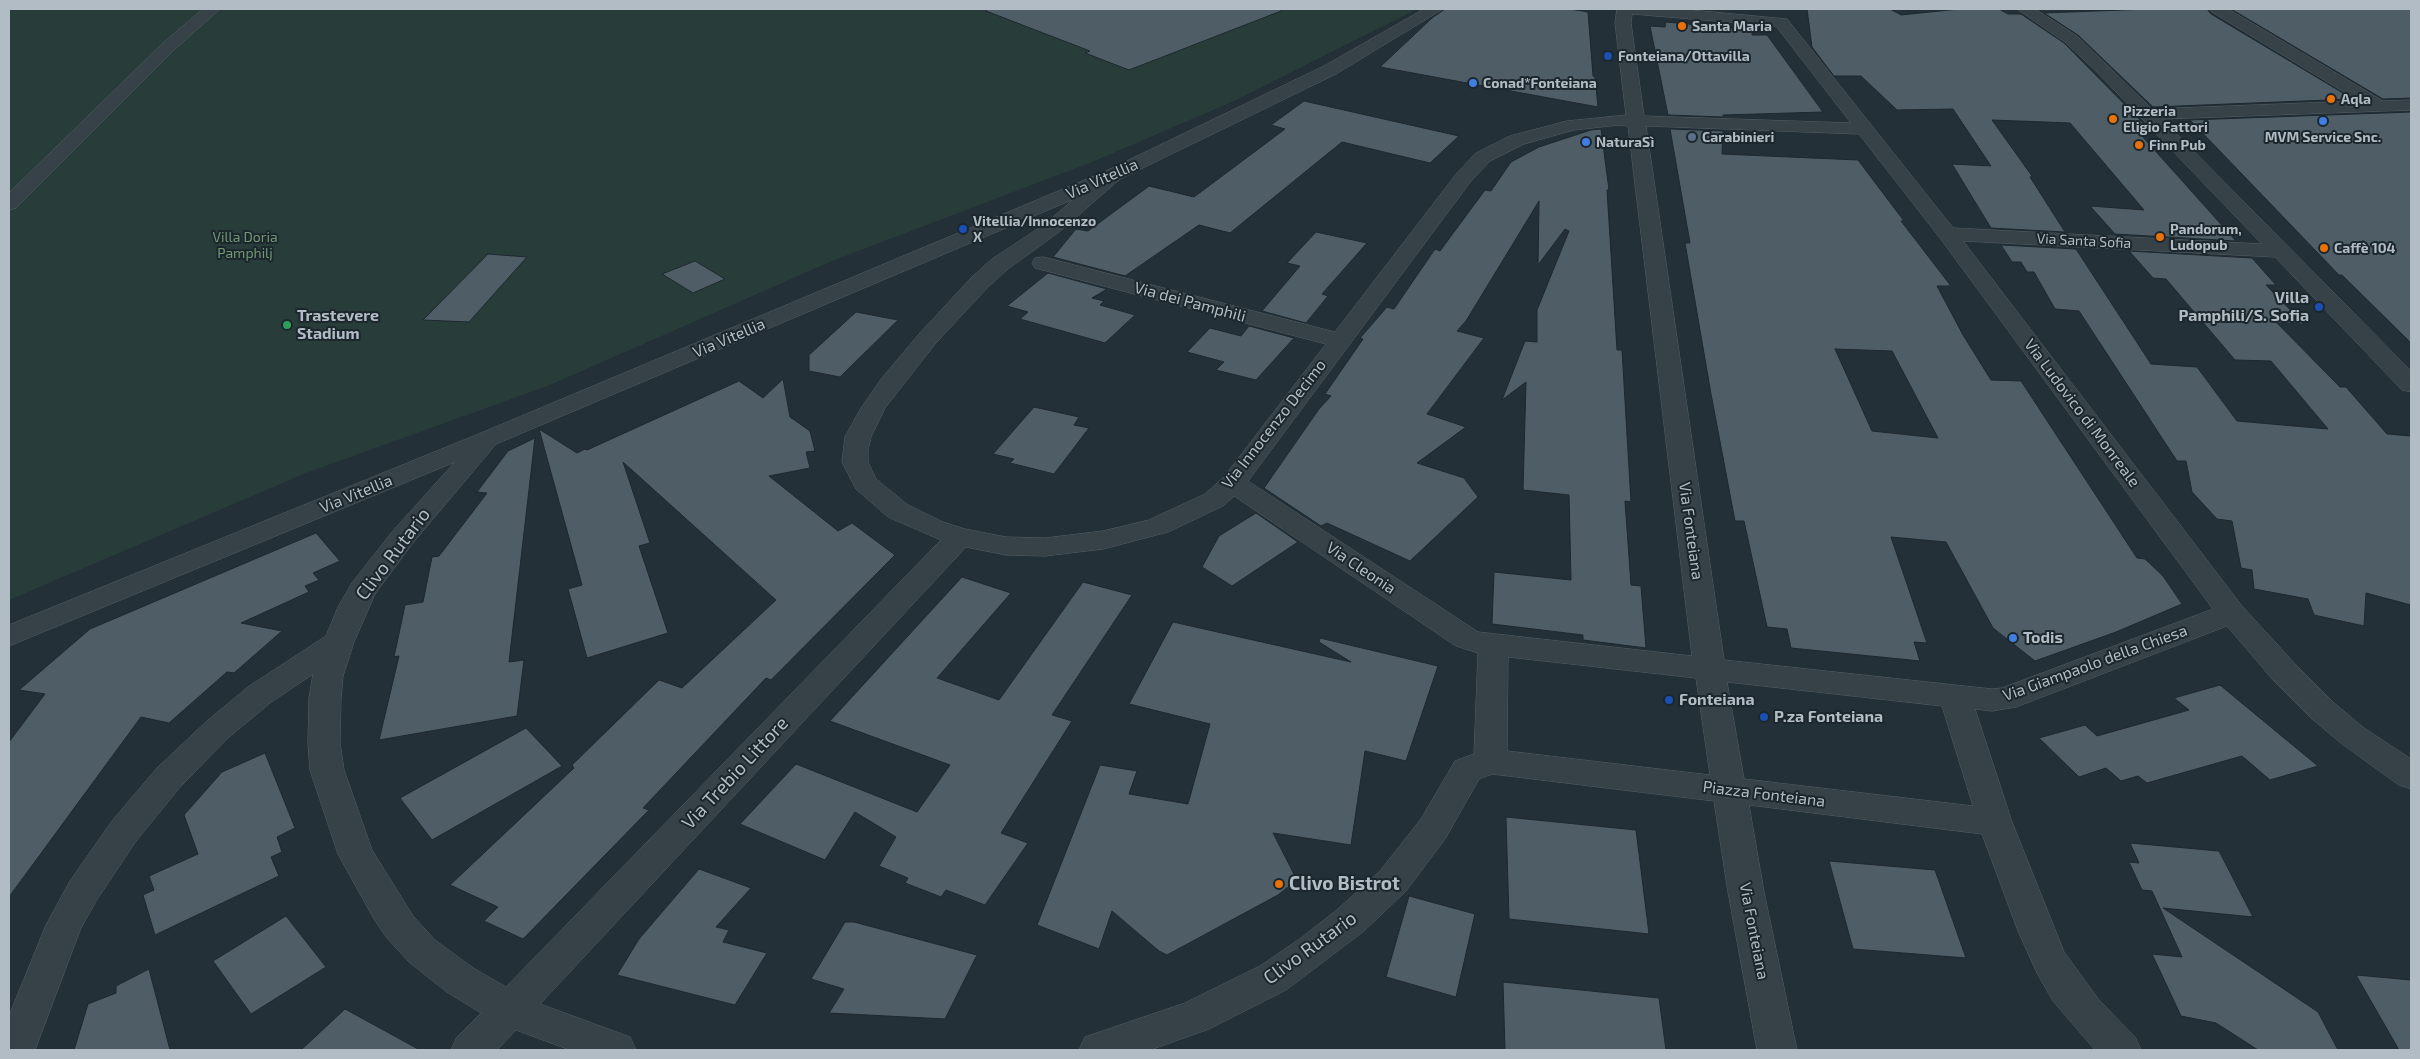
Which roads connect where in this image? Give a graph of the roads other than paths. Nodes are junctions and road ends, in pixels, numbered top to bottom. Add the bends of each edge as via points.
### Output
1 (212, 9) edge
2 (1435, 9) edge
3 (1627, 9) edge
4 (2025, 9) edge
5 (2217, 9) edge
6 (1780, 15) edge
7 (2411, 105) edge
8 (2379, 106) junction
9 (2149, 114) junction
10 (1636, 120) junction
11 (1865, 129) junction
12 (1113, 175) junction
13 (9, 204) edge
14 (1947, 234) junction
15 (2282, 251) junction
16 (1042, 263) dead end
17 (1338, 340) junction
18 (2382, 354) junction
19 (2411, 355) edge
20 (2411, 385) edge
21 (490, 438) junction
22 (1233, 483) junction
23 (960, 537) junction
24 (2232, 612) junction
25 (9, 636) edge
26 (338, 642) junction
27 (1493, 645) junction
28 (1710, 669) junction
29 (1955, 696) junction
30 (1490, 761) junction
31 (2411, 776) edge
32 (1728, 790) junction
33 (1995, 822) junction
34 (510, 1010) junction
35 (15, 1050) edge
36 (472, 1050) edge
37 (616, 1050) edge
38 (1100, 1050) edge
39 (1777, 1050) edge
40 (2121, 1050) edge

1 - 13 street via 169,46
2 - 12 street, Via Vitellia via 1330,70
3 - 6 street
3 - 10 street, Via Fonteiana via 1623,23
4 - 9 street via 2082,48
5 - 8 street
6 - 11 street, Via Ludovico di Monreale
7 - 8 street
8 - 9 street
9 - 15 street
10 - 11 street, Via Innocenzo Decimo
10 - 17 street, Via Innocenzo Decimo via 1599,120 1558,128 1517,140 1483,157
10 - 28 street, Via Fonteiana
11 - 14 street, Via Ludovico di Monreale
12 - 21 street, Via Vitellia
12 - 23 street, Via Innocenzo Decimo via 1068,216 980,282 891,383 860,430 854,456 857,470 865,483 898,511
14 - 15 street, Via Santa Sofia
14 - 24 street, Via Ludovico di Monreale
15 - 18 street
16 - 17 street, Via dei Pamphili
17 - 22 street, Via Innocenzo Decimo
18 - 19 street
18 - 20 street
21 - 25 street, Via Vitellia
21 - 26 street, Clivo Rutario via 374,572 353,607
22 - 23 street, Via Innocenzo Decimo via 1214,500 1179,518 1123,536 1045,548 1006,546
22 - 27 street, Via Cleonia via 1467,640
23 - 34 street, Via Trebio Littore
24 - 29 street, Via Giampaolo della Chiesa via 2005,698 1992,700
24 - 31 street, Via Ludovico di Monreale via 2322,710
26 - 34 street, Clivo Rutario via 328,676 324,743 333,792 356,854 387,908 422,951 460,980
26 - 35 street via 272,685 218,729 182,763 124,830 73,907
27 - 28 street
27 - 30 street
28 - 29 street
28 - 32 street, Via Fonteiana
29 - 33 street
30 - 32 street, Piazza Fonteiana
30 - 38 street, Clivo Rutario via 1467,770 1433,829 1393,881 1314,950 1273,978 1195,1017
32 - 33 street, Piazza Fonteiana
32 - 39 street, Via Fonteiana
33 - 40 street via 2050,962 2085,1012
34 - 36 street, Via Trebio Littore
34 - 37 street, Clivo Rutario

